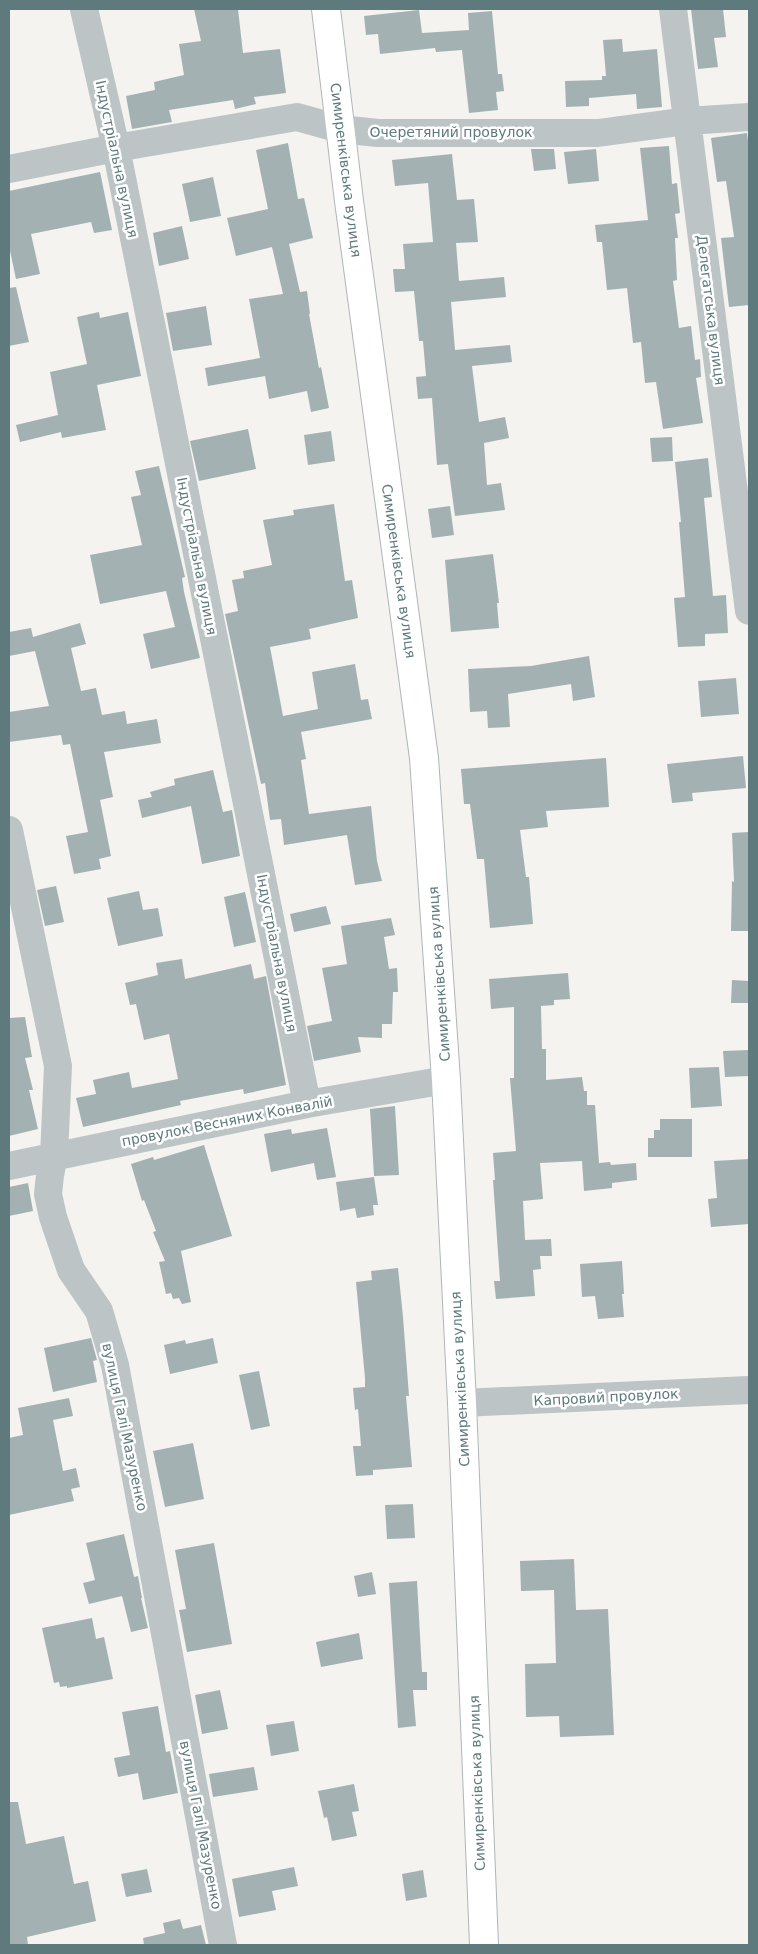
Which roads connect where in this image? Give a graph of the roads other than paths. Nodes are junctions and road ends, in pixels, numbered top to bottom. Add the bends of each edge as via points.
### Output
1 (84, 9) edge
2 (326, 9) edge
3 (673, 9) edge
4 (749, 117) edge
5 (687, 121) junction
6 (340, 129) junction
7 (116, 148) junction
8 (9, 169) edge
9 (749, 611) edge
10 (9, 830) edge
11 (446, 1080) junction
12 (307, 1104) junction
13 (54, 1156) junction
14 (9, 1166) edge
15 (749, 1390) edge
16 (462, 1403) junction
17 (223, 1945) edge
18 (484, 1945) edge

1 - 7 street, Індустріальна вулиця
2 - 6 main road, Симиренківська вулиця
3 - 5 street, Делегатська вулиця
4 - 5 street, Очеретяний провулок
5 - 6 street, Очеретяний провулок via 598,133 378,133
5 - 9 street, Делегатська вулиця
6 - 7 street, Очеретяний провулок via 297,117
6 - 11 main road, Симиренківська вулиця via 424,758
7 - 8 street, Очеретяний провулок
7 - 12 street, Індустріальна вулиця
10 - 13 street, вулиця Галі Мазуренко via 58,1066
11 - 12 street, провулок Весняних Конвалій
11 - 16 main road, Симиренківська вулиця
12 - 13 street, провулок Весняних Конвалій
13 - 14 street, провулок Весняних Конвалій
13 - 17 street, вулиця Галі Мазуренко via 48,1194 54,1218 71,1270 98,1311 115,1365
15 - 16 street, Капровий провулок
16 - 18 main road, Симиренківська вулиця

